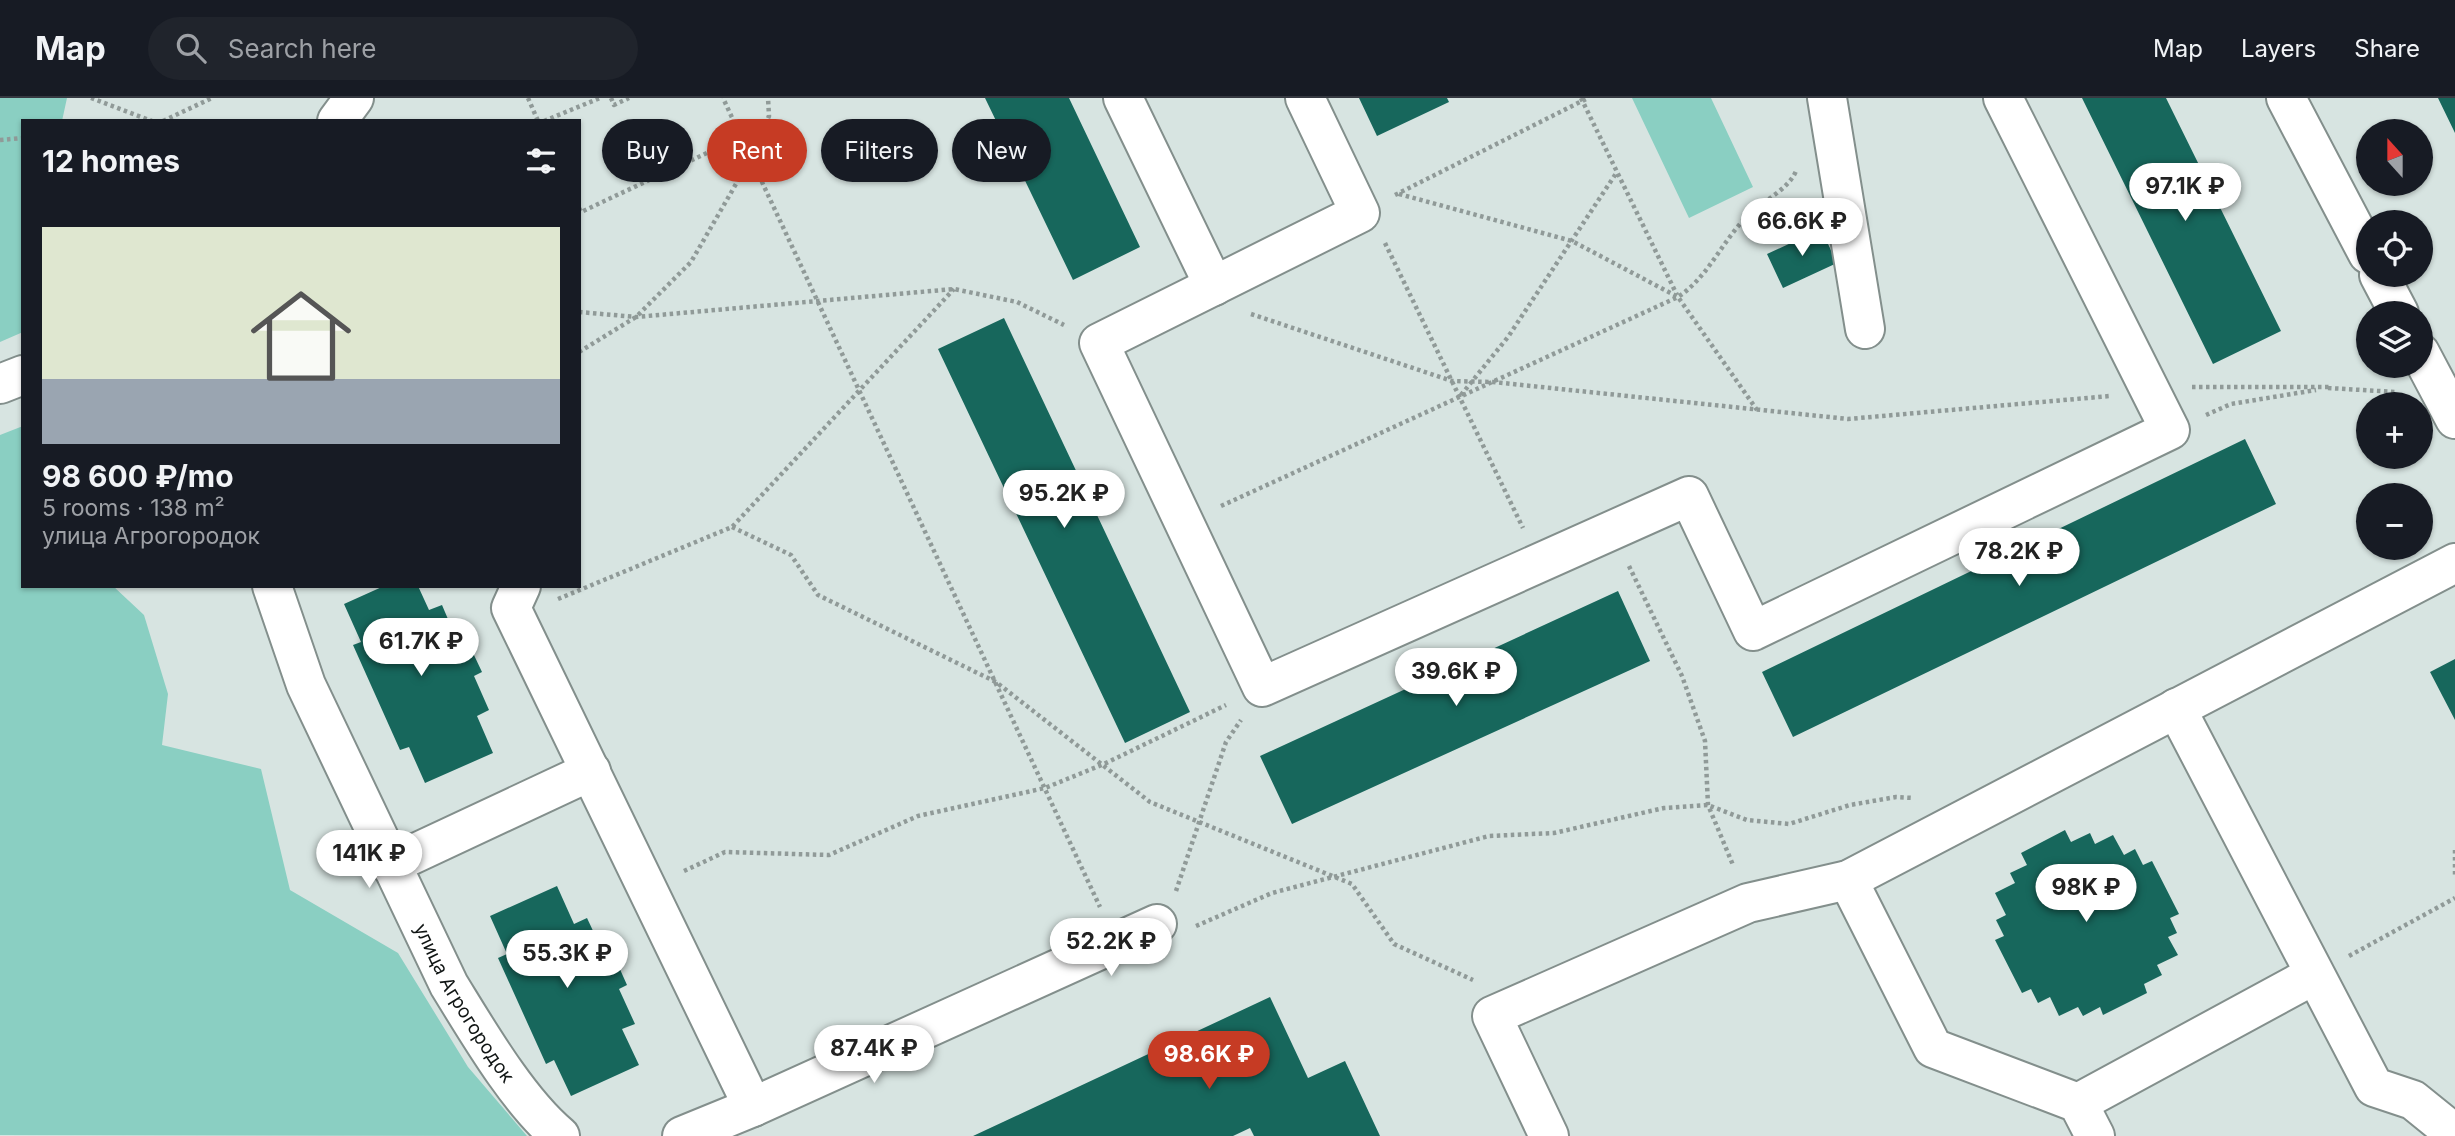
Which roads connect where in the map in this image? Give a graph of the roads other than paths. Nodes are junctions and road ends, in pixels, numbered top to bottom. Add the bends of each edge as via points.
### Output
1 (354, 98) edge
2 (1123, 98) edge
3 (1305, 98) edge
4 (1826, 98) edge
5 (2003, 98) edge
6 (2286, 98) edge
7 (338, 119) edge
8 (2356, 231) edge
9 (1214, 286) junction
10 (1865, 329) dead end
11 (2433, 373) edge
12 (21, 376) edge
13 (0, 384) edge
14 (2451, 401) edge
15 (2455, 563) edge
16 (273, 588) edge
17 (518, 601) edge
18 (2176, 708) junction
19 (591, 771) junction
20 (390, 865) junction
21 (1848, 880) junction
22 (1157, 924) road end
23 (2314, 975) junction
24 (753, 1107) junction
25 (2087, 1120) edge
26 (2455, 1134) edge
27 (560, 1136) edge
28 (682, 1136) edge
29 (1549, 1136) edge

1 - 7 street
2 - 9 street
3 - 9 street via 1360,213
4 - 10 street
5 - 9 street via 2170,430 1753,631 1689,496 1262,687 1099,343
6 - 8 street
11 - 14 street
12 - 13 street
15 - 18 street
16 - 20 street, улица Агрогородок via 306,685
17 - 19 street
18 - 21 street
18 - 23 street
19 - 20 street
19 - 24 street
20 - 27 street, улица Агрогородок via 477,1031 543,1122
21 - 25 street via 1933,1048
21 - 29 street via 1748,903 1492,1016
22 - 24 street
23 - 25 street
23 - 26 street via 2374,1087 2413,1100
24 - 28 street

